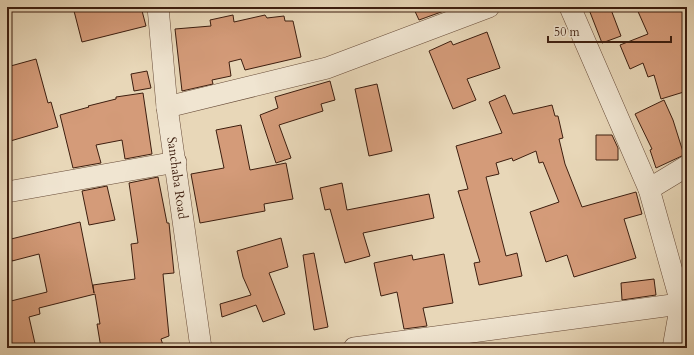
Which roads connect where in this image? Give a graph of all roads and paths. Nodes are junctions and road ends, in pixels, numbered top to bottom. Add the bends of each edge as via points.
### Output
1 (158, 7) edge
2 (488, 7) edge
3 (570, 7) edge
4 (167, 107) junction
5 (176, 162) junction
6 (687, 166) edge
7 (649, 189) junction
8 (7, 192) edge
9 (685, 300) edge
10 (201, 348) edge
11 (354, 348) edge
12 (673, 348) edge

1 - 4 street, Sanchaba Road
2 - 4 street via 326,68
3 - 7 street
4 - 5 street, Sanchaba Road
5 - 8 street
5 - 10 street, Sanchaba Road
6 - 7 street
7 - 9 street
9 - 11 street
9 - 12 street

